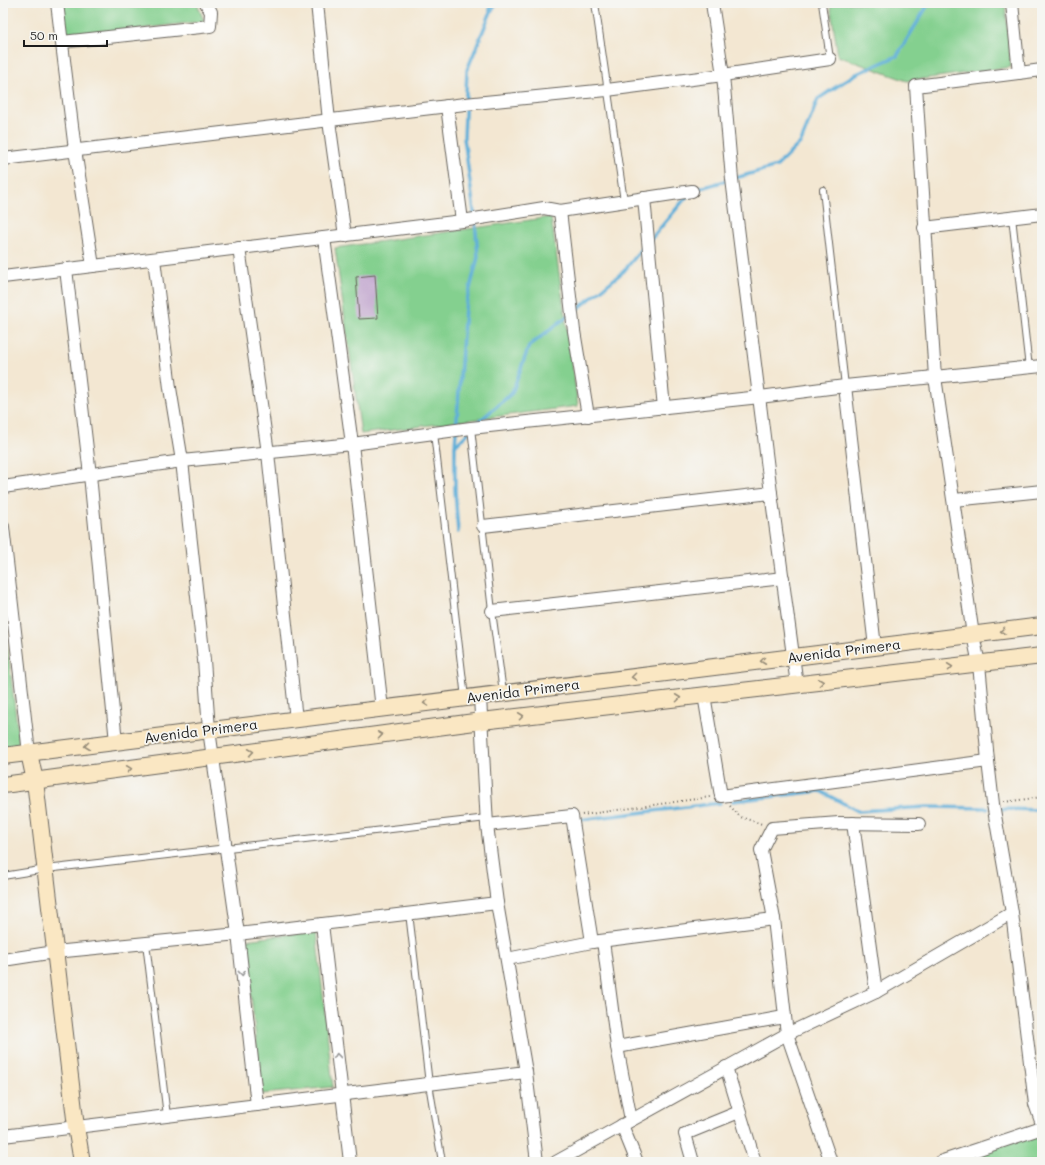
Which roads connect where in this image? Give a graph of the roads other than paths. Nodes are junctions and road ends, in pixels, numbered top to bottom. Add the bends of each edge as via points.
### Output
1 (57, 3) edge
2 (206, 3) edge
3 (317, 3) edge
4 (595, 3) edge
5 (712, 3) edge
6 (822, 3) edge
7 (1012, 3) edge
8 (62, 42) junction
9 (830, 59) joint
10 (1042, 70) edge
11 (1019, 73) junction
12 (723, 75) junction
13 (607, 90) junction
14 (447, 106) junction
15 (329, 121) junction
16 (75, 150) junction
17 (3, 159) edge
18 (824, 190) dead end
19 (692, 191) dead end
20 (644, 198) junction
21 (624, 201) junction
22 (560, 211) junction
23 (1042, 214) edge
24 (1012, 217) junction
25 (462, 221) junction
26 (924, 228) junction
27 (344, 236) junction
28 (324, 238) junction
29 (238, 248) junction
30 (154, 259) junction
31 (94, 266) junction
32 (66, 269) junction
33 (3, 277) edge
34 (1042, 366) edge
35 (1029, 368) junction
36 (935, 377) junction
37 (845, 386) junction
38 (760, 397) junction
39 (664, 408) junction
40 (588, 416) junction
41 (472, 428) junction
42 (434, 433) junction
43 (352, 444) junction
44 (268, 453) junction
45 (182, 461) junction
46 (90, 475) junction
47 (3, 487) edge
48 (1042, 491) edge
49 (771, 493) junction
50 (954, 500) junction
51 (482, 526) junction
52 (3, 527) edge
53 (783, 578) junction
54 (492, 610) junction
55 (1042, 626) edge
56 (973, 635) junction
57 (875, 647) junction
58 (1042, 656) edge
59 (794, 657) junction
60 (979, 664) junction
61 (797, 685) junction
62 (503, 694) junction
63 (704, 695) junction
64 (473, 698) junction
65 (382, 709) junction
66 (296, 720) junction
67 (482, 721) junction
68 (209, 730) junction
69 (116, 742) junction
70 (30, 753) junction
71 (3, 756) edge
72 (213, 757) junction
73 (988, 761) junction
74 (35, 781) junction
75 (3, 786) edge
76 (487, 821) junction
77 (853, 823) junction
78 (919, 824) dead end
79 (226, 848) junction
80 (46, 869) junction
81 (3, 876) edge
82 (497, 903) junction
83 (409, 913) junction
84 (1012, 913) junction
85 (774, 919) junction
86 (322, 924) junction
87 (238, 934) junction
88 (598, 941) junction
89 (146, 943) junction
90 (55, 952) junction
91 (507, 959) junction
92 (3, 960) edge
93 (876, 992) junction
94 (784, 1017) junction
95 (787, 1034) junction
96 (617, 1047) junction
97 (726, 1067) junction
98 (526, 1072) junction
99 (429, 1084) junction
100 (341, 1094) junction
101 (257, 1105) junction
102 (739, 1112) junction
103 (167, 1116) junction
104 (626, 1122) junction
105 (1042, 1124) edge
106 (76, 1127) junction
107 (1042, 1128) edge
108 (3, 1136) edge
109 (82, 1162) edge
110 (350, 1162) edge
111 (442, 1162) edge
112 (537, 1162) edge
113 (556, 1162) edge
114 (637, 1162) edge
115 (693, 1162) edge
116 (755, 1162) edge
117 (831, 1162) edge
118 (940, 1162) edge

1 - 8 street
2 - 8 street via 211,12 210,26
3 - 15 street
4 - 13 lane
5 - 12 street
6 - 9 lane
7 - 11 street
8 - 16 street
9 - 12 street
10 - 11 street
11 - 26 street via 916,86
12 - 13 street
12 - 38 street via 732,179
13 - 14 street
13 - 21 lane
14 - 15 street
14 - 25 street
15 - 16 street
15 - 27 street
16 - 17 street
16 - 31 street
18 - 37 lane
19 - 20 street
20 - 21 street
20 - 39 street
21 - 22 street
22 - 25 street via 544,208
22 - 40 street via 574,331
23 - 24 street
24 - 26 street
24 - 35 lane
25 - 27 street
26 - 36 street
27 - 28 street
28 - 29 street
28 - 43 street
29 - 30 street
29 - 44 street
30 - 31 street
30 - 45 street
31 - 32 street
32 - 33 street
32 - 46 street
34 - 35 street
35 - 36 street
36 - 37 street
36 - 50 street
37 - 38 street
37 - 57 street
38 - 39 street
38 - 49 street
39 - 40 street
40 - 41 street
41 - 42 street
41 - 51 lane
42 - 43 street
42 - 64 lane
43 - 44 street
43 - 65 street
44 - 45 street
44 - 66 street
45 - 46 street
45 - 68 street
46 - 47 street
46 - 69 street
48 - 50 street
49 - 51 street
49 - 53 street
50 - 56 street
51 - 54 lane
52 - 70 street
53 - 54 street
53 - 59 street
54 - 62 lane
55 -> 56 main road, Avenida Primera
56 - 57 main road, Avenida Primera
56 - 60 street
57 - 59 main road, Avenida Primera
58 - 60 main road, Avenida Primera
59 - 61 street
59 -> 62 main road, Avenida Primera
61 -> 60 main road, Avenida Primera
60 - 73 street
61 - 63 main road, Avenida Primera
62 - 64 main road, Avenida Primera
67 -> 63 main road, Avenida Primera
63 - 73 street via 721,796
64 -> 65 main road, Avenida Primera
64 - 67 street
65 - 66 main road, Avenida Primera
66 - 68 main road, Avenida Primera
72 -> 67 main road, Avenida Primera
67 - 76 street
68 - 69 main road, Avenida Primera
68 - 72 street
69 -> 70 main road, Avenida Primera
70 - 71 main road, Avenida Primera
70 - 74 main road
74 -> 72 main road, Avenida Primera
72 - 79 street
73 - 84 street
74 - 75 main road, Avenida Primera
74 - 80 main road
76 - 79 lane
76 - 82 street
76 - 88 street via 572,816
77 - 78 street
77 - 85 street via 772,828 760,850
77 - 93 street
79 - 80 lane
79 - 87 street
80 - 81 lane
80 - 90 main road
82 - 83 street
82 - 91 street
83 - 86 street
83 - 99 lane
84 - 93 street
84 - 105 street via 1035,1104
85 - 88 street
85 - 94 street
86 - 87 street
100 -> 86 street
87 - 89 street
87 -> 101 street
88 - 91 street
88 - 96 street
89 - 90 street
89 - 103 lane
90 - 92 street
90 - 106 main road
91 - 98 street
93 - 95 street
94 - 95 street
94 - 96 street
95 - 97 street
95 - 117 street
96 - 104 street
97 - 102 street
97 - 104 street
98 - 99 street
98 - 112 street
99 - 100 street
99 - 111 lane
100 - 101 street
100 - 110 street
101 - 103 street
102 - 115 street via 685,1134
102 - 116 street
103 - 106 street
104 - 113 street
104 - 114 street
106 - 108 street
106 - 109 main road
107 - 118 street

